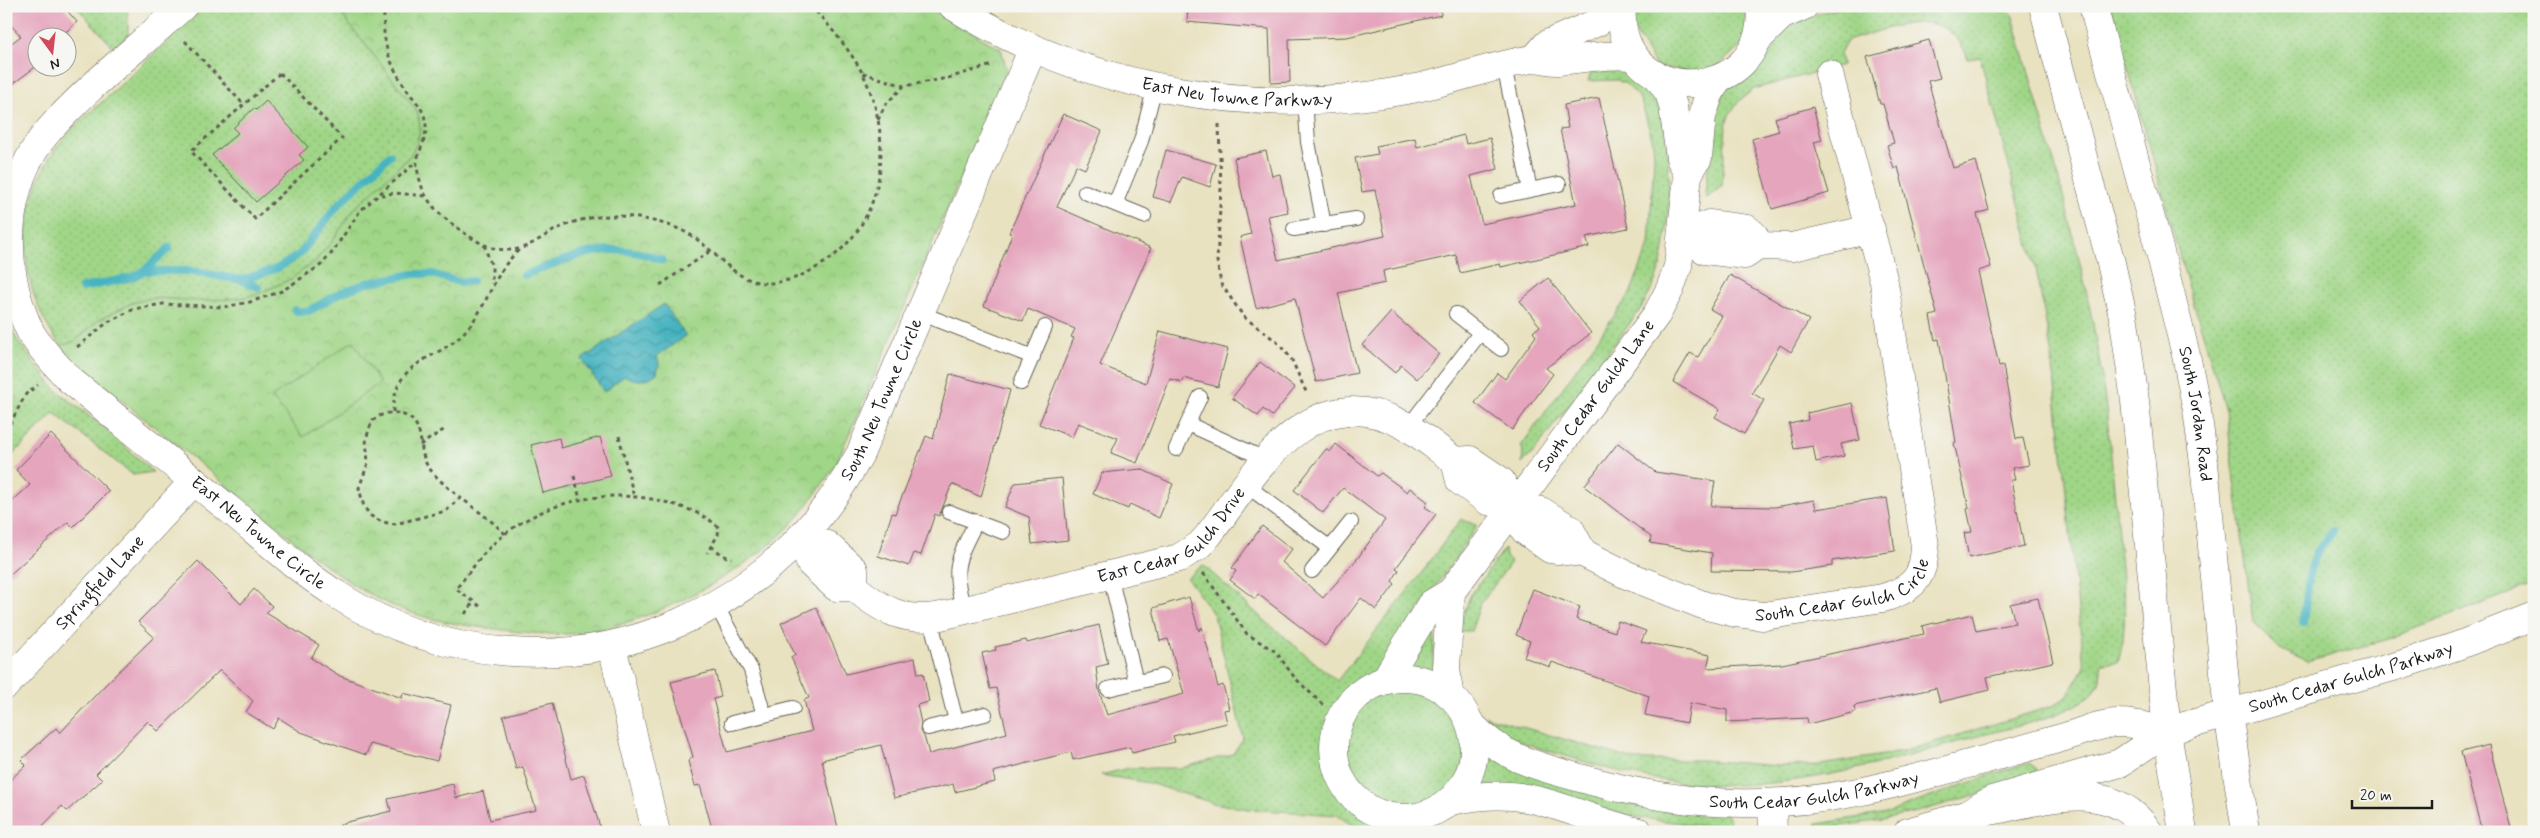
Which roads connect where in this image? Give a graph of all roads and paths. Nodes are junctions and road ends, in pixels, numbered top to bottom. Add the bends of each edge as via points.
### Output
1 (385, 6) edge
2 (811, 6) edge
3 (953, 6) edge
4 (1616, 6) edge
5 (1622, 6) edge
6 (1760, 6) edge
7 (1804, 6) edge
8 (2043, 6) edge
9 (2093, 6) edge
10 (168, 11) edge
11 (1756, 41) junction
12 (1033, 48) junction
13 (1634, 56) junction
14 (1535, 58) junction
15 (992, 64) dead end
16 (1504, 66) junction
17 (862, 72) junction
18 (1829, 74) dead end
19 (1658, 77) junction
20 (1717, 80) junction
21 (904, 86) junction
22 (1155, 86) junction
23 (1305, 100) junction
24 (244, 105) junction
25 (878, 120) junction
26 (1219, 124) dead end
27 (417, 162) junction
28 (1688, 175) junction
29 (1559, 184) dead end
30 (1530, 190) junction
31 (1085, 192) dead end
32 (380, 195) junction
33 (425, 196) junction
34 (1501, 196) dead end
35 (1115, 204) junction
36 (1144, 216) dead end
37 (1356, 219) dead end
38 (1324, 225) junction
39 (1294, 229) dead end
40 (1871, 229) junction
41 (1683, 236) junction
42 (484, 245) junction
43 (520, 249) junction
44 (712, 250) junction
45 (7, 255) edge
46 (492, 284) junction
47 (660, 285) dead end
48 (920, 313) junction
49 (1456, 314) dead end
50 (1045, 327) dead end
51 (1480, 333) junction
52 (1501, 349) dead end
53 (72, 351) dead end
54 (1033, 357) junction
55 (42, 381) dead end
56 (1021, 383) dead end
57 (1200, 397) dead end
58 (1310, 402) dead end
59 (393, 412) junction
60 (1188, 424) junction
61 (1408, 427) junction
62 (446, 429) dead end
63 (6, 431) edge
64 (619, 436) dead end
65 (420, 445) junction
66 (1176, 449) dead end
67 (1265, 459) junction
68 (574, 476) dead end
69 (194, 481) junction
70 (1246, 485) junction
71 (461, 497) junction
72 (634, 497) junction
73 (580, 499) junction
74 (1514, 505) junction
75 (949, 512) dead end
76 (976, 522) junction
77 (1352, 522) dead end
78 (1003, 532) dead end
79 (505, 534) junction
80 (803, 537) junction
81 (711, 546) junction
82 (1330, 548) junction
83 (707, 553) dead end
84 (732, 558) dead end
85 (1198, 566) dead end
86 (1312, 571) dead end
87 (1110, 576) junction
88 (1450, 592) junction
89 (474, 601) junction
90 (716, 605) junction
91 (480, 606) dead end
92 (964, 611) junction
93 (465, 614) dead end
94 (2534, 616) edge
95 (930, 618) junction
96 (612, 646) junction
97 (1164, 676) dead end
98 (1385, 680) junction
99 (1136, 682) junction
100 (6, 685) edge
101 (1108, 689) dead end
102 (1450, 694) junction
103 (1324, 706) dead end
104 (793, 708) dead end
105 (985, 714) dead end
106 (2228, 714) junction
107 (764, 715) junction
108 (956, 721) junction
109 (732, 723) dead end
110 (1471, 724) junction
111 (928, 728) dead end
112 (2167, 731) junction
113 (1450, 801) junction
114 (1772, 804) junction
115 (1966, 815) junction
116 (656, 832) edge
117 (1639, 832) edge
118 (1773, 832) edge
119 (1908, 832) edge
120 (2149, 832) edge
121 (2183, 832) edge
122 (2246, 832) edge

1 - 27 path via 384,38 391,64 425,117 426,133
2 - 17 path
3 - 12 street, East Neu Towne Parkway
4 - 14 street, East Neu Towne Parkway via 1598,22 1547,44
5 - 13 street via 1620,20 1624,39
6 - 11 street
7 - 11 street via 1781,16
8 - 112 street via 2124,322 2135,401
9 - 106 street, South Jordan Road via 2160,252 2197,410
10 - 24 path
10 - 45 street via 69,110 36,149 18,182 12,204
11 - 20 street via 1734,70
12 - 22 street, East Neu Towne Parkway via 1096,71
12 - 48 street, South Neu Towne Circle
13 - 14 street, East Neu Towne Parkway via 1600,55 1557,62
13 - 19 street
14 - 16 street, East Neu Towne Parkway
15 - 21 path via 948,78
16 - 23 street, East Neu Towne Parkway via 1410,89 1358,97
16 - 30 lane
17 - 21 path
17 - 25 path
18 - 40 street, South Cedar Gulch Circle
19 - 20 street via 1677,84 1698,85
19 - 28 street, South Cedar Gulch Lane via 1673,106 1680,158
20 - 28 street, South Cedar Gulch Lane via 1702,116 1698,158
21 - 25 path via 885,105
22 - 23 street, East Neu Towne Parkway via 1200,95
22 - 35 lane via 1141,141
23 - 38 lane via 1308,142
24 - 24 path via 191,151 255,219 342,138 280,73
25 - 44 path via 882,164 877,190 859,227 830,259 793,279 769,283 739,275
26 - 58 path via 1221,189 1216,261 1222,284 1244,317 1269,335 1291,358
27 - 32 path
27 - 33 path
28 - 41 street, South Cedar Gulch Lane
29 - 30 lane
30 - 34 lane
31 - 35 lane
32 - 33 path
32 - 53 path via 360,211 321,265 282,291 265,299 224,307 163,304 134,309 108,322
33 - 42 path via 454,225
35 - 36 lane
37 - 38 lane
38 - 39 lane
40 - 41 street via 1808,244 1776,248 1758,246 1744,255 1705,250
40 - 74 street, South Cedar Gulch Circle via 1884,282 1925,546 1923,565 1916,580 1902,591 1883,598 1778,615 1749,615 1703,605 1583,553 1550,549 1525,531
41 - 74 street, South Cedar Gulch Lane via 1675,278 1657,314
42 - 43 path via 506,250
42 - 46 path via 492,266
43 - 44 path via 566,225 596,217 624,216 678,229
43 - 46 path
44 - 47 path
45 - 69 street, East Neu Towne Circle via 25,319 48,357 70,380
46 - 59 path via 475,320 461,337 415,364 402,378 394,395
48 - 54 lane
48 - 80 street, South Neu Towne Circle via 860,454 839,491
49 - 51 lane
50 - 54 lane
51 - 52 lane
51 - 61 lane
54 - 56 lane
55 - 63 path via 26,394
57 - 60 lane
59 - 65 path via 416,423
59 - 71 path via 377,417 366,433 368,463 359,488 366,511 376,520 395,524 446,511
60 - 66 lane
60 - 67 lane
61 - 67 street, East Cedar Gulch Drive via 1372,413 1335,415 1294,432
61 - 74 street, East Cedar Gulch Drive via 1455,462 1470,460 1502,481
62 - 65 path
64 - 72 path
65 - 71 path via 422,457 429,468
67 - 70 street, East Cedar Gulch Drive
68 - 73 path
69 - 96 street, East Neu Towne Circle via 325,588 395,625 441,641 508,652 563,652
69 - 100 street, Springfield Lane
70 - 82 lane
70 - 87 street, East Cedar Gulch Drive via 1207,537 1190,552 1165,563
71 - 79 path
72 - 73 path
72 - 81 path via 674,504 714,522 720,531
73 - 79 path via 546,510
74 - 88 street, South Cedar Gulch Lane
75 - 76 lane
76 - 78 lane
76 - 92 lane via 958,557 956,568
77 - 82 lane
79 - 89 path via 478,560 456,589
80 - 90 street, South Neu Towne Circle via 768,569
80 - 95 street, East Cedar Gulch Drive via 810,563 836,587 854,587 885,610 908,618
81 - 83 path
81 - 84 path
82 - 86 lane
85 - 103 path via 1247,634 1276,652 1295,678
87 - 92 street, East Cedar Gulch Drive
87 - 99 lane
88 - 98 street, South Cedar Gulch Lane via 1431,604
88 - 102 street via 1446,660
89 - 91 path
89 - 93 path
90 - 96 street, South Neu Towne Circle via 661,631
90 - 107 lane via 751,670
92 - 95 street, East Cedar Gulch Drive
94 - 106 street, South Cedar Gulch Parkway via 2400,665
95 - 108 lane
96 - 116 street
97 - 99 lane
98 - 102 street via 1419,679
98 - 113 street via 1358,695 1340,719 1334,749 1341,778 1360,802 1387,816 1419,816
99 - 101 lane
102 - 110 street
104 - 107 lane
105 - 108 lane
106 - 112 street, South Cedar Gulch Parkway
106 - 122 street, South Jordan Road
107 - 109 lane
108 - 111 lane
110 - 113 street via 1472,766
110 - 114 street, South Cedar Gulch Parkway via 1492,745 1514,758 1625,790 1679,800
112 - 114 street, South Cedar Gulch Parkway via 2118,722 1893,784 1834,797
112 - 115 street, South Cedar Gulch Parkway via 2120,763 1992,800
112 - 121 street
113 - 117 street via 1483,795 1526,798
114 - 118 street
115 - 119 street, South Cedar Gulch Parkway
115 - 120 street via 1995,812 2053,796 2085,796 2110,802 2128,811

